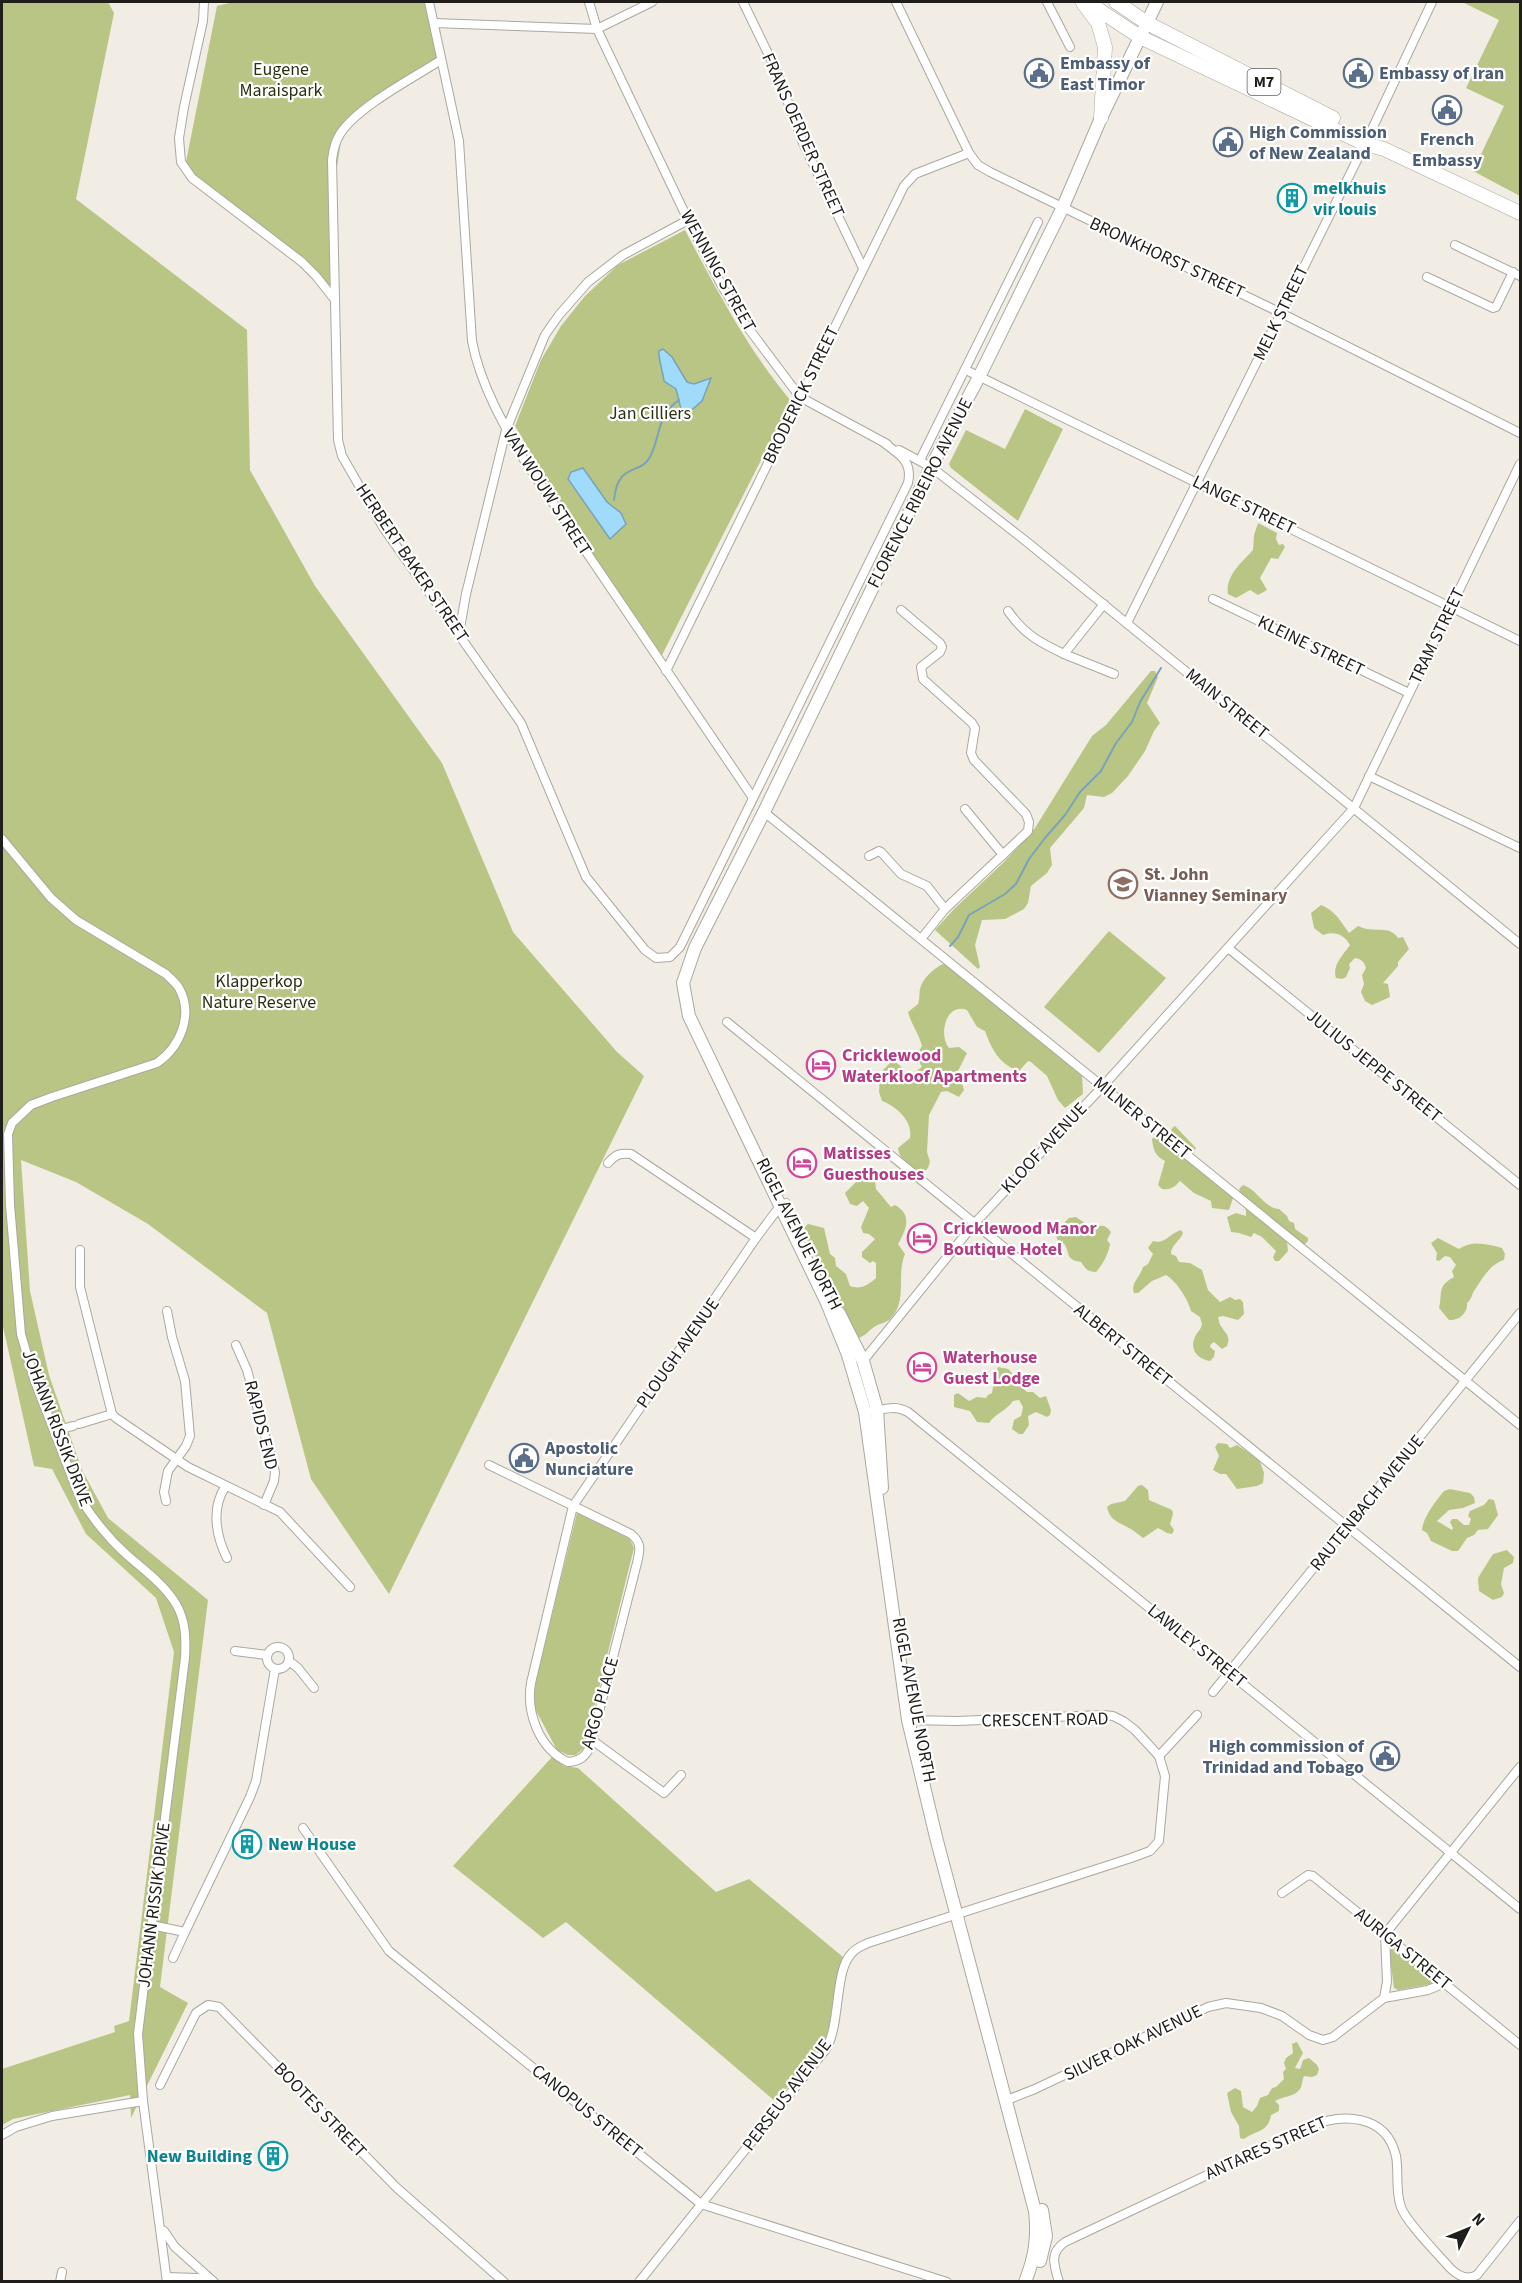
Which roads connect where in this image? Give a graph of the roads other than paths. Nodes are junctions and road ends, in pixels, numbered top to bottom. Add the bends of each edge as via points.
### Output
1 (204, 2) edge
2 (429, 2) edge
3 (589, 2) edge
4 (652, 2) edge
5 (743, 2) edge
6 (896, 2) edge
7 (1047, 2) edge
8 (1082, 2) edge
9 (1089, 2) edge
10 (1116, 2) edge
11 (1157, 2) edge
12 (1432, 2) edge
13 (434, 23) junction
14 (1147, 23) junction
15 (597, 28) junction
16 (1140, 37) junction
17 (1070, 47) dead end
18 (441, 60) junction
19 (1101, 118) junction
20 (1367, 140) junction
21 (969, 153) junction
22 (1062, 208) junction
23 (1521, 213) edge
24 (687, 220) junction
25 (1038, 222) dead end
26 (1455, 244) dead end
27 (863, 268) junction
28 (1517, 274) edge
29 (1427, 277) dead end
30 (335, 300) junction
31 (1281, 312) junction
32 (966, 370) junction
33 (980, 376) junction
34 (800, 398) junction
35 (507, 430) junction
36 (1521, 433) edge
37 (883, 442) junction
38 (920, 460) junction
39 (1521, 464) edge
40 (931, 467) junction
41 (1197, 483) junction
42 (1213, 599) dead end
43 (1104, 604) junction
44 (1451, 606) junction
45 (901, 610) dead end
46 (1008, 611) dead end
47 (1127, 623) junction
48 (459, 634) junction
49 (1521, 641) edge
50 (1064, 654) junction
51 (666, 671) junction
52 (1114, 674) dead end
53 (1409, 693) junction
54 (771, 762) junction
55 (785, 768) junction
56 (1370, 776) junction
57 (753, 798) junction
58 (965, 808) dead end
59 (1354, 808) junction
60 (764, 812) junction
61 (2, 839) edge
62 (1521, 848) edge
63 (1004, 855) junction
64 (869, 856) dead end
65 (945, 909) junction
66 (921, 939) junction
67 (1521, 944) edge
68 (1228, 948) junction
69 (683, 983) joint
70 (727, 1023) dead end
71 (1103, 1086) junction
72 (608, 1163) dead end
73 (1521, 1185) edge
74 (783, 1204) junction
75 (974, 1224) junction
76 (756, 1238) junction
77 (80, 1250) dead end
78 (167, 1311) dead end
79 (1521, 1313) edge
80 (236, 1345) dead end
81 (848, 1355) junction
82 (863, 1361) junction
83 (1465, 1381) junction
84 (856, 1383) junction
85 (871, 1411) junction
86 (112, 1414) junction
87 (1521, 1425) edge
88 (54, 1431) junction
89 (175, 1459) junction
90 (489, 1465) dead end
91 (225, 1487) junction
92 (166, 1501) dead end
93 (264, 1505) junction
94 (573, 1506) junction
95 (1348, 1527) junction
96 (227, 1558) dead end
97 (350, 1587) dead end
98 (235, 1651) dead end
99 (267, 1654) junction
100 (289, 1661) junction
101 (1521, 1667) edge
102 (275, 1669) junction
103 (1230, 1672) junction
104 (314, 1689) dead end
105 (1213, 1692) dead end
106 (1197, 1715) dead end
107 (912, 1721) junction
108 (592, 1740) junction
109 (1159, 1756) junction
110 (1521, 1767) edge
111 (681, 1775) dead end
112 (303, 1827) dead end
113 (1452, 1852) junction
114 (1282, 1893) dead end
115 (1521, 1909) edge
116 (960, 1912) junction
117 (152, 1925) junction
118 (185, 1932) junction
119 (1385, 1934) junction
120 (173, 1958) dead end
121 (1445, 1983) junction
122 (1384, 1998) junction
123 (1521, 2044) edge
124 (160, 2085) dead end
125 (1010, 2099) junction
126 (143, 2101) junction
127 (2, 2136) edge
128 (701, 2204) junction
129 (1521, 2221) edge
130 (161, 2227) junction
131 (167, 2279) edge
132 (1463, 2280) edge
133 (213, 2282) edge
134 (504, 2282) edge
135 (639, 2282) edge
136 (947, 2282) edge
137 (1025, 2282) edge
138 (1033, 2282) edge
139 (1059, 2282) edge

1 - 30 street via 179,138 181,162 192,178 302,262
2 - 13 street, VAN WOUW STREET
3 - 15 street, WENNING STREET
4 - 15 street
5 - 27 street, FRANS OERDER STREET via 776,70 803,143
6 - 21 street, BRONKHORST STREET
7 - 17 street
8 - 19 main road via 1098,23 1105,47
9 - 16 main road, M7
10 - 14 main road, M7
11 - 14 main road, FLORENCE RIBEIRO AVENUE
12 - 20 street, MELK STREET
13 - 15 street
13 - 18 street, VAN WOUW STREET
14 - 16 main road, FLORENCE RIBEIRO AVENUE
14 - 20 main road, M7
15 - 24 street, WENNING STREET
16 - 19 main road, FLORENCE RIBEIRO AVENUE
16 - 20 main road, M7
18 - 30 street, HERBERT BAKER STREET via 355,117 339,134 332,160
18 - 35 street, VAN WOUW STREET via 459,141 472,341
19 - 22 main road, FLORENCE RIBEIRO AVENUE
20 - 23 main road, M7
20 - 31 street, MELK STREET
21 - 22 street, BRONKHORST STREET via 984,169
21 - 27 street, BRODERICK STREET via 910,178
22 - 31 street, BRONKHORST STREET
22 - 33 main road, FLORENCE RIBEIRO AVENUE
24 - 34 street, WENNING STREET via 746,325
24 - 35 street via 623,255 575,296 544,335
25 - 32 street
26 - 28 street
27 - 34 street, BRODERICK STREET
28 - 29 street via 1492,308
30 - 48 street, HERBERT BAKER STREET via 337,427 342,456 383,527
31 - 36 street, BRONKHORST STREET
31 - 41 street, MELK STREET
32 - 33 street, LANGE STREET
32 - 38 street
33 - 40 main road, FLORENCE RIBEIRO AVENUE
33 - 41 street, LANGE STREET
34 - 37 street, WENNING STREET
34 - 51 street, BRODERICK STREET
35 - 48 street
35 - 51 street, VAN WOUW STREET
37 - 38 street, WENNING STREET
37 - 54 street via 906,462 908,483
38 - 40 street, WENNING STREET
39 - 44 street, TRAM STREET
40 - 43 street, MAIN STREET
40 - 55 main road, FLORENCE RIBEIRO AVENUE
41 - 44 street, LANGE STREET
41 - 47 street, MELK STREET
42 - 53 street, KLEINE STREET
43 - 47 street, MAIN STREET
43 - 50 street
44 - 49 street, LANGE STREET
44 - 53 street, TRAM STREET
45 - 63 street via 942,647 921,667 923,679 972,723 974,760 1026,814 1028,831
46 - 50 street via 1035,640
47 - 59 street, MAIN STREET
48 - 57 street, HERBERT BAKER STREET via 525,731 586,878 645,950 656,958 673,956 680,947
50 - 52 street
51 - 57 street, VAN WOUW STREET
53 - 56 street, TRAM STREET
54 - 55 street
54 - 57 street
55 - 60 main road, FLORENCE RIBEIRO AVENUE
56 - 59 street, TRAM STREET
56 - 62 street
58 - 63 street
59 - 67 street, MAIN STREET
59 - 68 street, KLOOF AVENUE
60 - 66 street, MILNER STREET
60 - 69 main road, FLORENCE RIBEIRO AVENUE via 695,948
61 - 88 street, JOHANN RISSIK DRIVE via 51,898 76,920 166,974 178,986 185,1008 180,1038 166,1057 148,1067 31,1106 10,1127 10,1204 21,1334
63 - 65 street
64 - 65 street via 881,852 901,874 927,886
65 - 66 street
66 - 71 street, MILNER STREET
68 - 71 street, KLOOF AVENUE
68 - 73 street, JULIUS JEPPE STREET
69 - 74 main road, RIGEL AVENUE NORTH via 689,1016
70 - 75 street, ALBERT STREET
71 - 75 street, KLOOF AVENUE
71 - 83 street, MILNER STREET
72 - 76 street via 615,1155 631,1154
74 - 76 street, PLOUGH AVENUE
74 - 81 main road, RIGEL AVENUE NORTH
74 - 82 main road, RIGEL AVENUE NORTH
75 - 82 street, KLOOF AVENUE
75 - 95 street, ALBERT STREET
76 - 94 street, PLOUGH AVENUE
77 - 86 street via 80,1287
78 - 89 street via 185,1381 190,1436
79 - 83 street, RAUTENBACH AVENUE
80 - 93 street, RAPIDS END via 245,1362 274,1473
81 - 82 main road
81 - 84 main road, RIGEL AVENUE NORTH
82 - 84 main road
82 - 85 main road, RIGEL AVENUE NORTH
83 - 87 street, MILNER STREET
83 - 95 street, RAUTENBACH AVENUE
84 - 85 main road, RIGEL AVENUE NORTH
85 - 103 street, LAWLEY STREET via 895,1407 908,1412
85 - 107 main road, RIGEL AVENUE NORTH
86 - 88 street
86 - 89 street
88 - 117 street, JOHANN RISSIK DRIVE via 91,1516 167,1593 180,1612 185,1633
89 - 91 street
89 - 92 street via 165,1482
90 - 94 street
91 - 93 street
91 - 96 street via 218,1498 216,1515
93 - 97 street via 287,1518
94 - 108 street, ARGO PLACE via 631,1534 640,1544
94 - 108 street, ARGO PLACE via 529,1706 546,1743 562,1759 580,1760 586,1756
95 - 101 street, ALBERT STREET
95 - 103 street, RAUTENBACH AVENUE
98 - 99 street
99 - 100 street via 281,1647 287,1651
99 - 102 street via 269,1665
100 - 102 street via 285,1667
100 - 104 street
102 - 118 street via 254,1789
103 - 105 street, RAUTENBACH AVENUE
103 - 113 street, LAWLEY STREET
106 - 109 street
107 - 109 street, CRESCENT ROAD via 1113,1716 1135,1730
107 - 116 main road, RIGEL AVENUE NORTH
108 - 111 street via 664,1793
109 - 116 street via 1164,1784 1161,1836 1155,1848
110 - 113 street
112 - 128 street, CANOPUS STREET via 389,1951
113 - 115 street, LAWLEY STREET
113 - 119 street
114 - 119 street, AURIGA STREET via 1311,1875
116 - 125 main road, RIGEL AVENUE NORTH
116 - 128 street, PERSEUS AVENUE via 853,1951 844,1967 831,2041
117 - 118 street
117 - 126 street, JOHANN RISSIK DRIVE via 138,2034
118 - 120 street
119 - 121 street, AURIGA STREET
119 - 122 street
121 - 122 street, SILVER OAK AVENUE
121 - 123 street, AURIGA STREET
122 - 125 street, SILVER OAK AVENUE via 1340,2033 1323,2040 1272,2012 1214,2004
124 - 134 street, BOOTES STREET via 196,2013 208,2005 219,2007 397,2188
125 - 137 main road, RIGEL AVENUE NORTH via 1035,2211 1036,2245
125 - 138 main road, RIGEL AVENUE NORTH via 1046,2230
126 - 127 street via 52,2116 16,2127
126 - 130 street, JOHANN RISSIK DRIVE
128 - 135 street, PERSEUS AVENUE
128 - 136 street, CANOPUS STREET
129 - 132 street via 1477,2275
130 - 131 street, JOHANN RISSIK DRIVE
130 - 133 street via 175,2247
131 - 133 street
132 - 139 street, ANTARES STREET via 1404,2213 1399,2200 1396,2157 1385,2134 1364,2121 1340,2117 1309,2127 1065,2242 1053,2255

